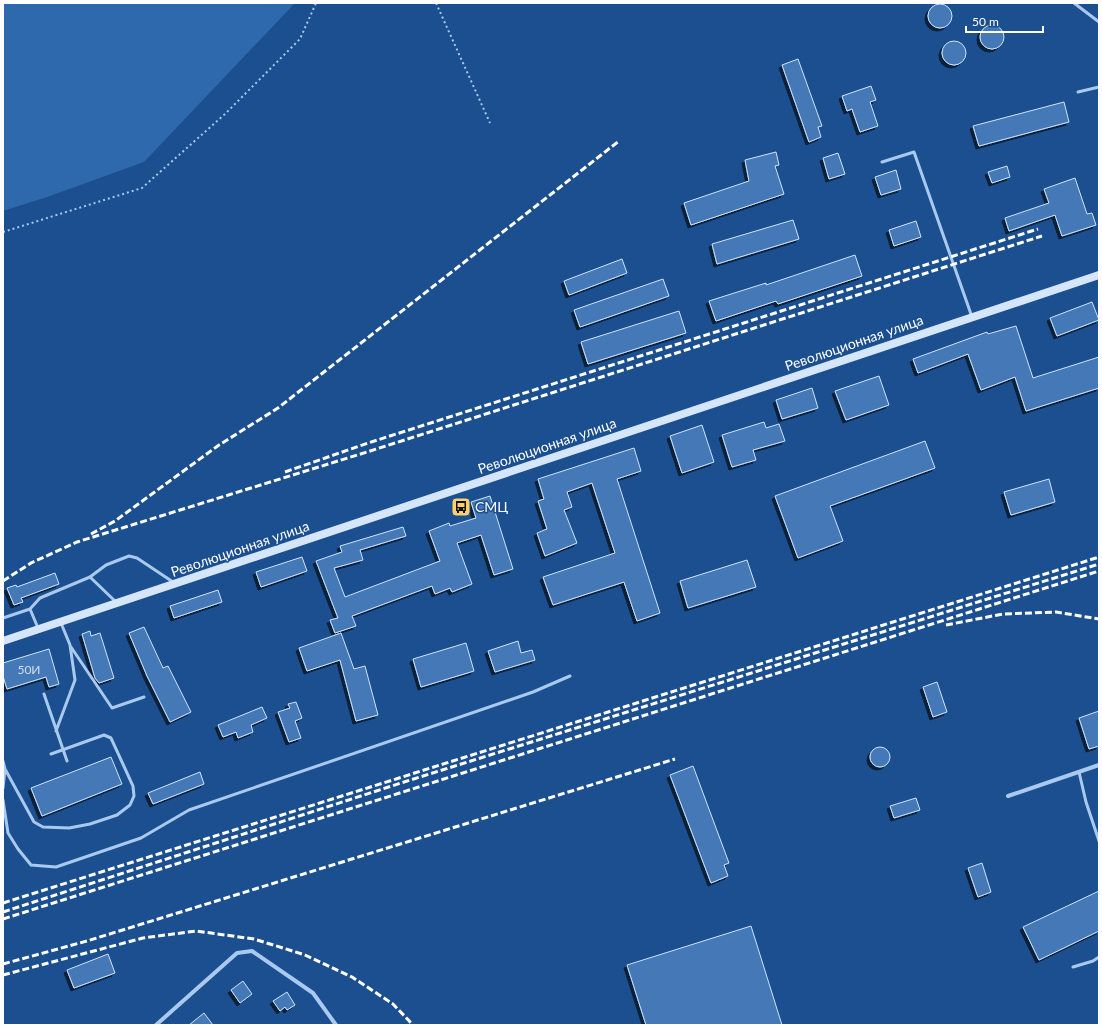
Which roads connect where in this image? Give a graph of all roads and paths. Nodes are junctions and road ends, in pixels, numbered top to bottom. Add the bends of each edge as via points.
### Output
1 (316, 3) edge
2 (436, 3) edge
3 (1074, 3) edge
4 (1099, 22) edge
5 (1099, 86) edge
6 (1078, 92) dead end
7 (490, 123) dead end
8 (882, 162) dead end
9 (3, 232) edge
10 (1099, 275) edge
11 (972, 317) junction
12 (90, 577) junction
13 (176, 584) junction
14 (118, 603) junction
15 (30, 609) junction
16 (3, 618) edge
17 (60, 622) junction
18 (39, 630) junction
19 (3, 641) edge
20 (70, 645) junction
21 (570, 676) dead end
22 (44, 694) dead end
23 (144, 697) dead end
24 (56, 732) junction
25 (63, 750) junction
26 (52, 754) dead end
27 (3, 761) edge
28 (67, 761) dead end
29 (1099, 765) edge
30 (5, 769) junction
31 (1079, 772) junction
32 (3, 788) edge
33 (1008, 796) dead end
34 (3, 800) edge
35 (1099, 841) edge
36 (1099, 957) edge
37 (1073, 967) dead end
38 (156, 1025) edge
39 (336, 1025) edge

1 - 9 path via 300,39 225,114 142,188
2 - 7 path
3 - 4 lane
5 - 6 lane
8 - 11 lane via 914,152
10 - 11 main road, Революционная улица
11 - 13 main road, Революционная улица
12 - 13 lane via 106,565 129,556 137,558
12 - 14 lane
12 - 15 lane via 40,598
13 - 14 main road, Революционная улица
14 - 17 main road, Революционная улица
15 - 16 lane
15 - 18 lane
17 - 18 main road, Революционная улица
17 - 20 lane
18 - 19 main road, Революционная улица
20 - 23 lane via 112,708
20 - 24 lane via 75,680
21 - 34 lane via 533,692 189,810 141,838 56,866 31,865 18,849 8,833
22 - 24 lane
24 - 25 lane
25 - 26 lane
25 - 28 lane
25 - 30 lane via 104,734 111,738 133,786 134,796 130,805 117,815 90,824 69,828 43,827 34,822
27 - 30 lane
29 - 31 street
30 - 32 lane
31 - 33 street
31 - 35 lane
36 - 37 lane
38 - 39 street via 237,952 252,951 313,994

